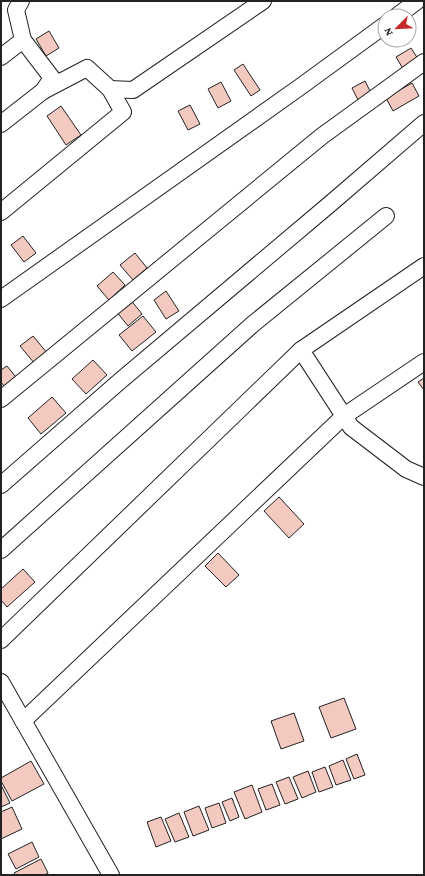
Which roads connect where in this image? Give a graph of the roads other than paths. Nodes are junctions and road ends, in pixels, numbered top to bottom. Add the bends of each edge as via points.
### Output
1 (21, 1) edge
2 (263, 1) edge
3 (417, 1) edge
4 (408, 8) edge
5 (377, 30) edge
6 (24, 40) junction
7 (1, 57) edge
8 (424, 62) edge
9 (110, 89) junction
10 (43, 91) junction
11 (1, 124) edge
12 (424, 124) edge
13 (1, 212) edge
14 (386, 216) dead end
15 (424, 266) edge
16 (1, 299) edge
17 (301, 350) junction
18 (424, 362) edge
19 (1, 399) edge
20 (344, 416) junction
21 (424, 477) edge
22 (1, 485) edge
23 (1, 550) edge
24 (1, 640) edge
25 (1, 682) edge
26 (23, 720) junction
27 (111, 875) edge

1 - 6 street via 16,10
2 - 9 street via 133,90
3 - 4 street
5 - 16 street
6 - 7 street
6 - 10 street via 52,78
8 - 19 street via 322,136
9 - 10 street via 87,68
9 - 13 street via 123,112
10 - 11 street
12 - 22 street
14 - 23 street via 253,324
15 - 17 street
17 - 20 street
17 - 24 street
18 - 20 street
20 - 21 street via 351,427 400,465
20 - 26 street
25 - 26 street
26 - 27 street

